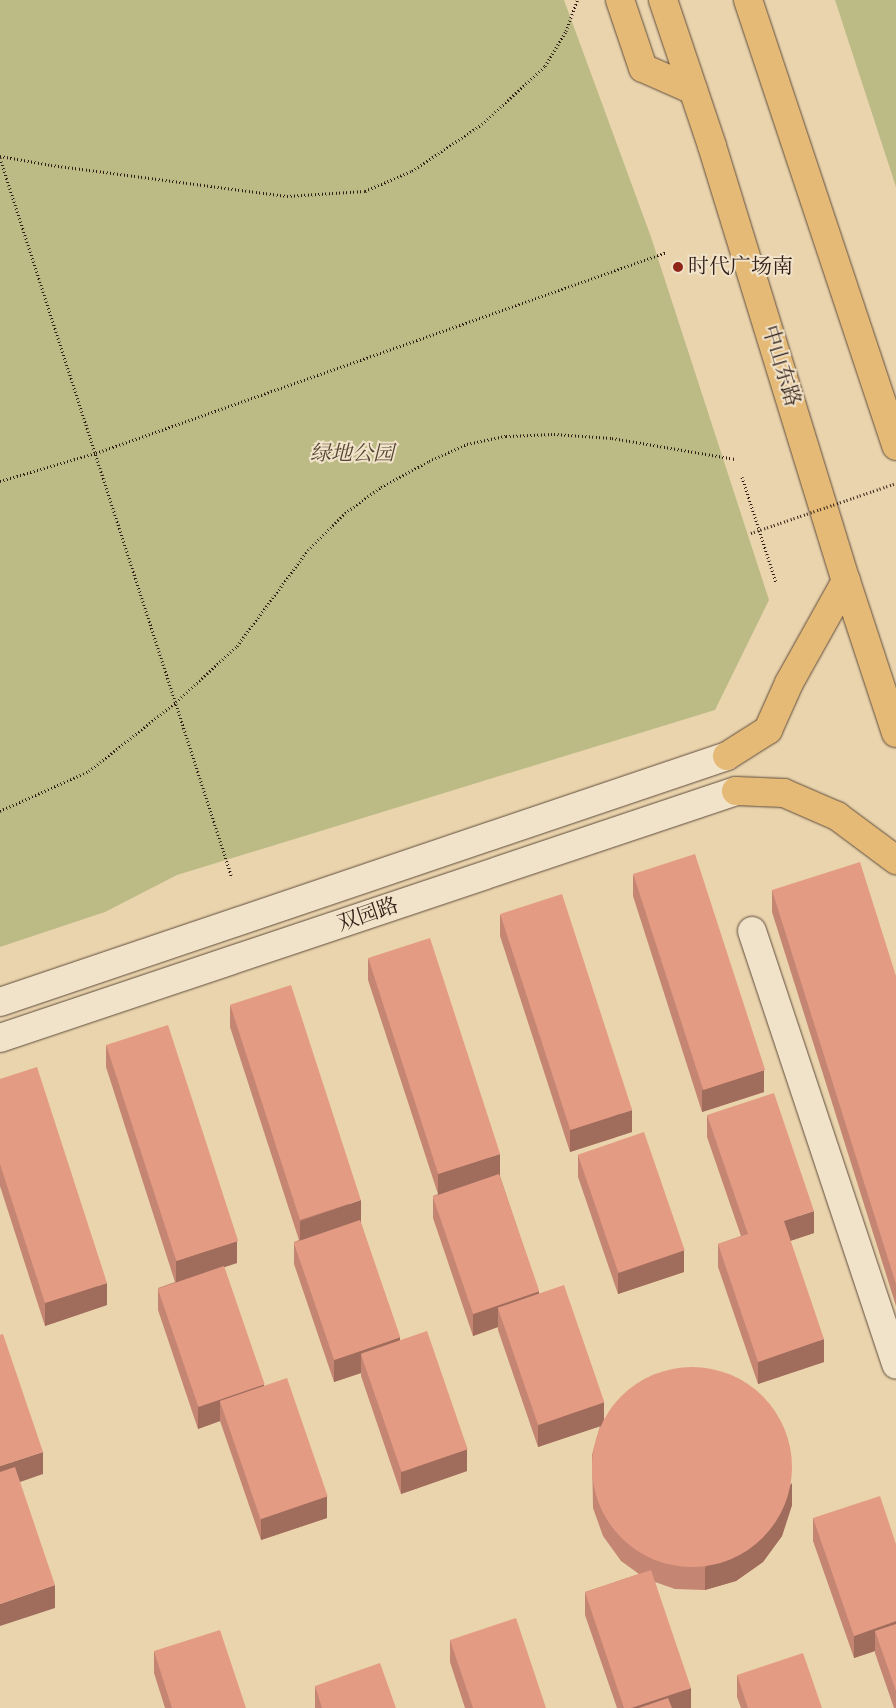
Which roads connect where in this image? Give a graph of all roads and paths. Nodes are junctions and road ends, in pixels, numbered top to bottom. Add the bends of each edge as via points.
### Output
1 (577, 0) edge
2 (620, 0) edge
3 (663, 0) edge
4 (748, 0) edge
5 (693, 90) junction
6 (0, 157) edge
7 (667, 252) dead end
8 (896, 446) edge
9 (96, 453) junction
10 (735, 459) dead end
11 (742, 477) dead end
12 (0, 481) edge
13 (896, 483) edge
14 (759, 530) junction
15 (751, 533) dead end
16 (846, 581) junction
17 (776, 582) dead end
18 (176, 702) junction
19 (896, 734) edge
20 (0, 811) edge
21 (896, 860) edge
22 (232, 878) dead end
23 (752, 931) dead end
24 (0, 1002) edge
25 (0, 1038) edge
26 (896, 1365) edge

1 - 6 path via 566,31 545,66 482,124 412,171 364,191 287,196
2 - 5 main road via 643,68
3 - 5 main road, 中山东路
4 - 8 main road
5 - 16 main road, 中山东路
6 - 9 path
7 - 9 path
9 - 12 path
9 - 18 path
10 - 18 path via 612,438 554,434 506,436 467,444 381,487 345,513 308,550 237,646
11 - 14 path
13 - 14 path, bridge
14 - 15 path, bridge
14 - 17 path
16 - 19 main road, 中山东路
16 - 24 main road, 双园路 via 789,683 768,730 727,756
18 - 20 path via 89,772
18 - 22 path
21 - 25 main road, 双园路 via 837,816 784,793 736,791
23 - 26 main road

